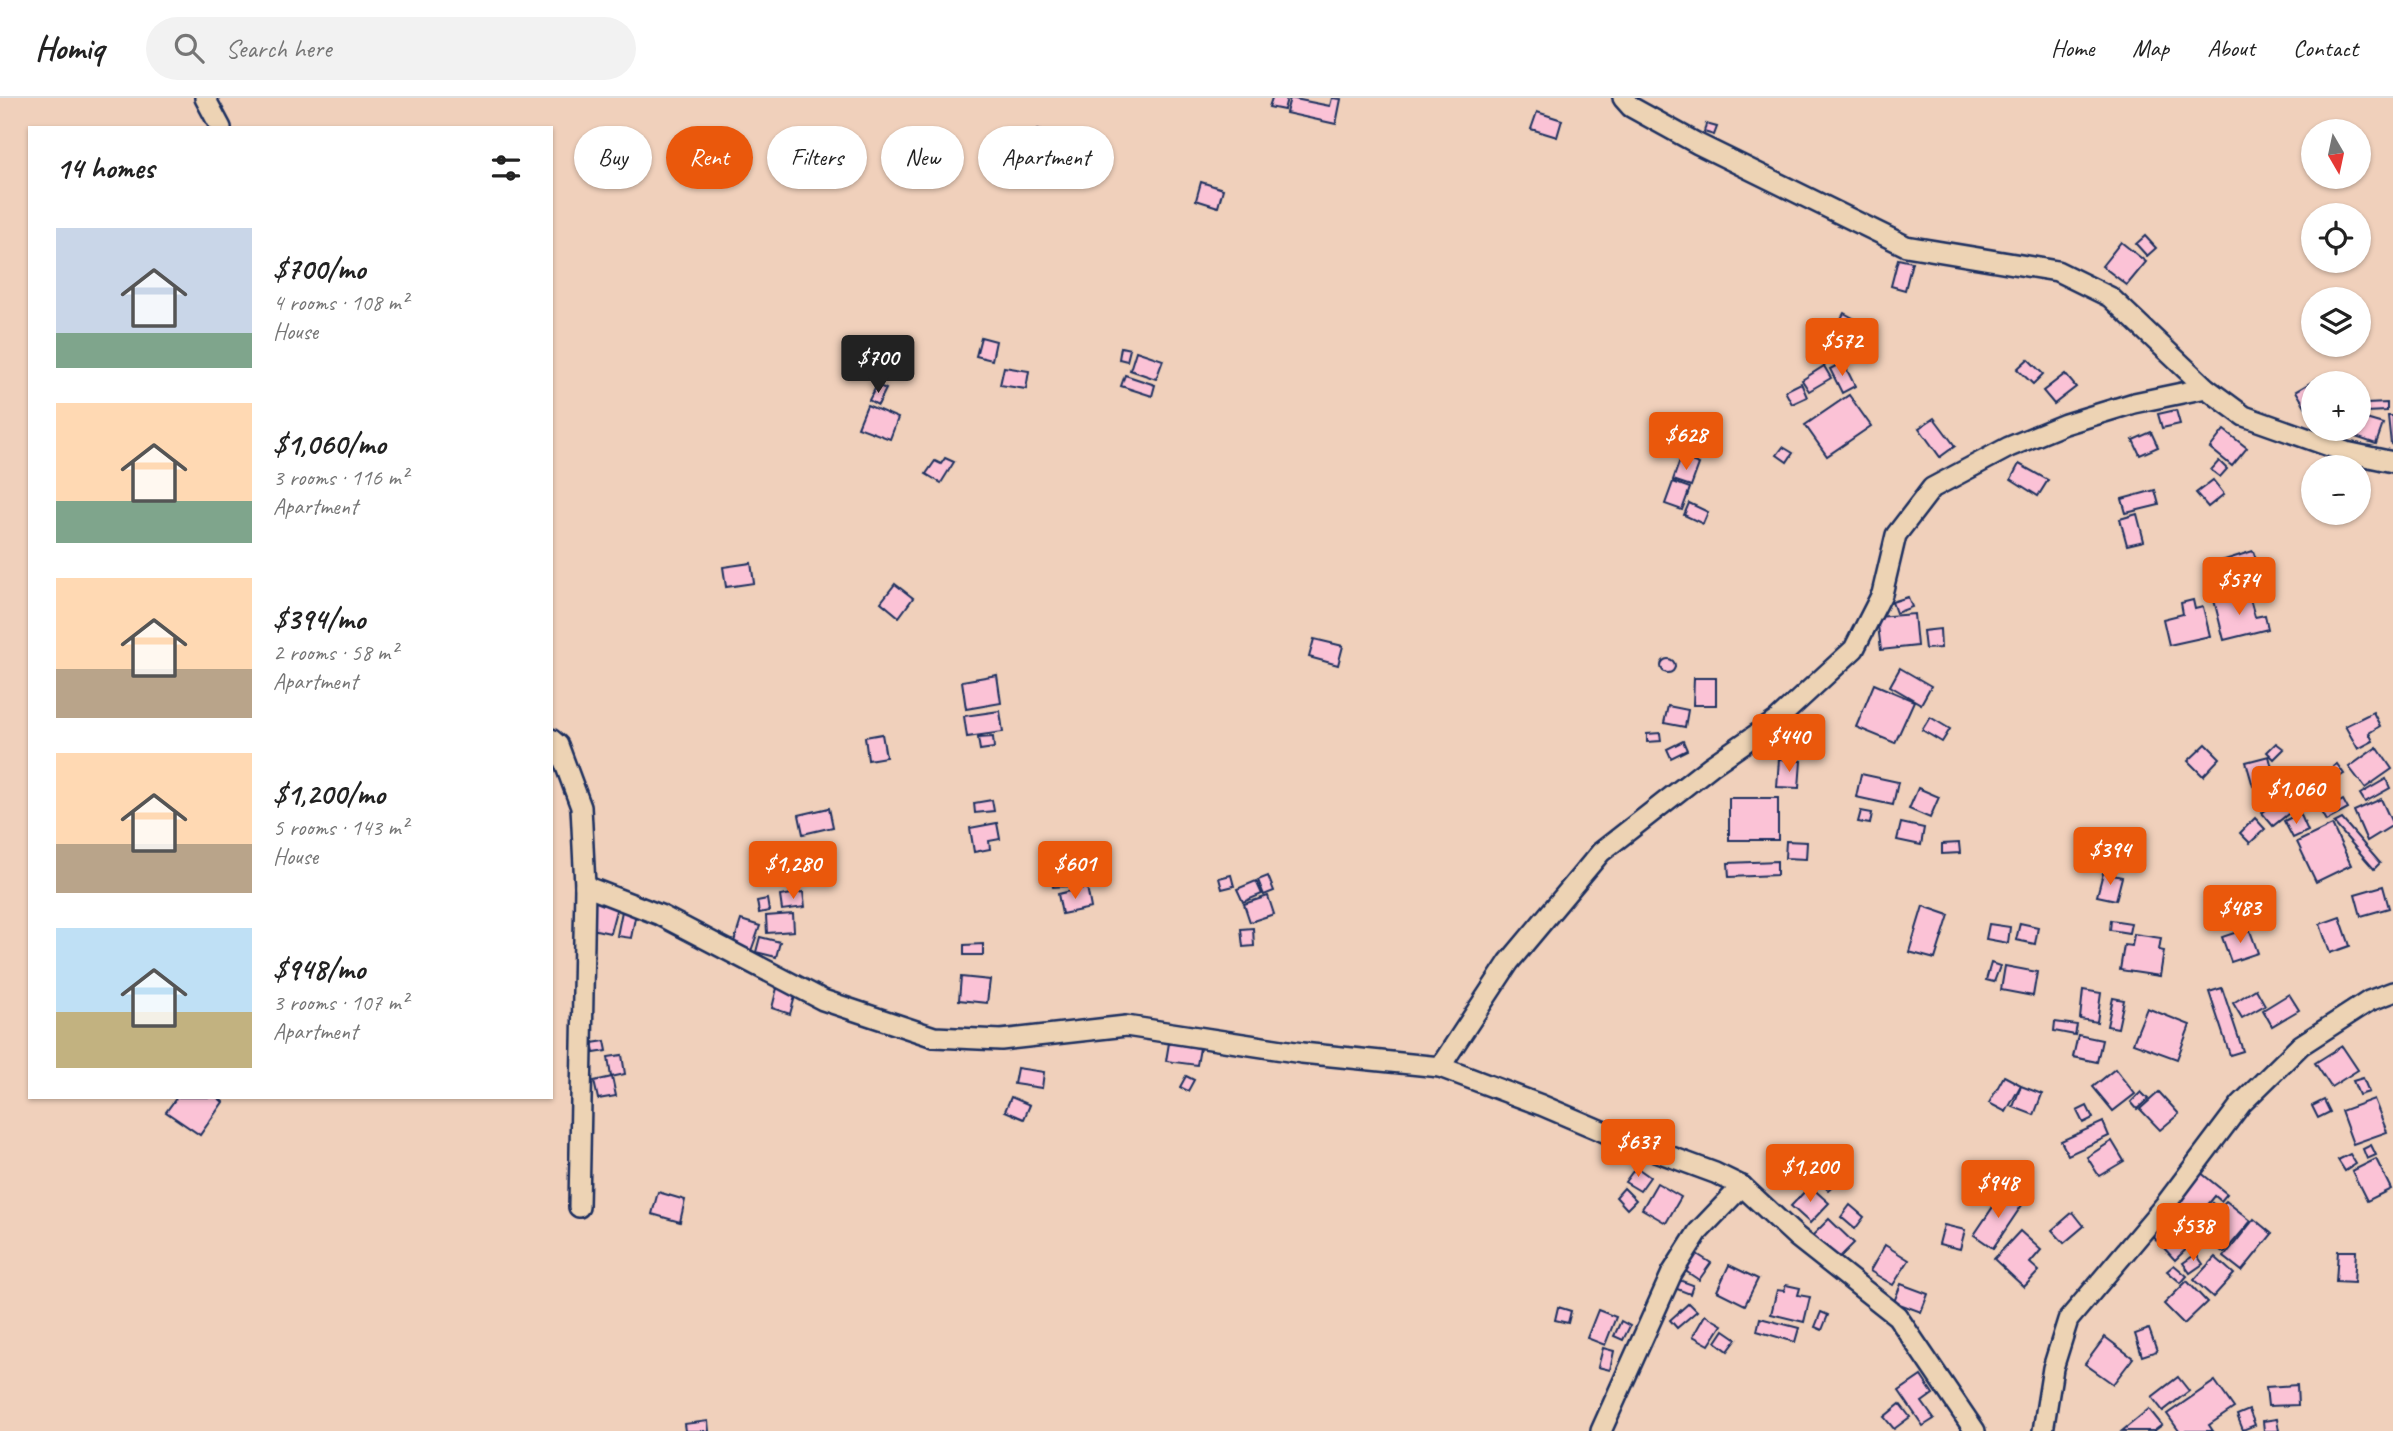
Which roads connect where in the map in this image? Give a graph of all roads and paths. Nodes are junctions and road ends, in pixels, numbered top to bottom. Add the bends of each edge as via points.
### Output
1 (205, 98) edge
2 (1623, 98) edge
3 (219, 126) edge
4 (2206, 388) junction
5 (2393, 462) edge
6 (553, 741) edge
7 (585, 886) junction
8 (2393, 992) edge
9 (1440, 1067) junction
10 (1742, 1186) junction
11 (579, 1207) dead end
12 (1601, 1431) edge
13 (1975, 1431) edge
14 (2043, 1431) edge

1 - 3 street
2 - 4 street via 1631,107 1699,144 1906,246 2057,271 2110,297
4 - 5 street via 2244,416 2346,452
4 - 9 street via 2065,424 2009,447 1932,488 1896,535 1882,594 1854,649 1777,720 1601,852 1509,962
6 - 7 street via 581,807
7 - 9 street via 660,915 823,1000 933,1038 1001,1040 1126,1026 1302,1053
7 - 11 street
8 - 14 street via 2369,1001 2301,1045 2241,1104 2165,1205 2068,1320 2053,1368
9 - 10 street
10 - 12 street via 1698,1232 1672,1273
10 - 13 street via 1897,1317

